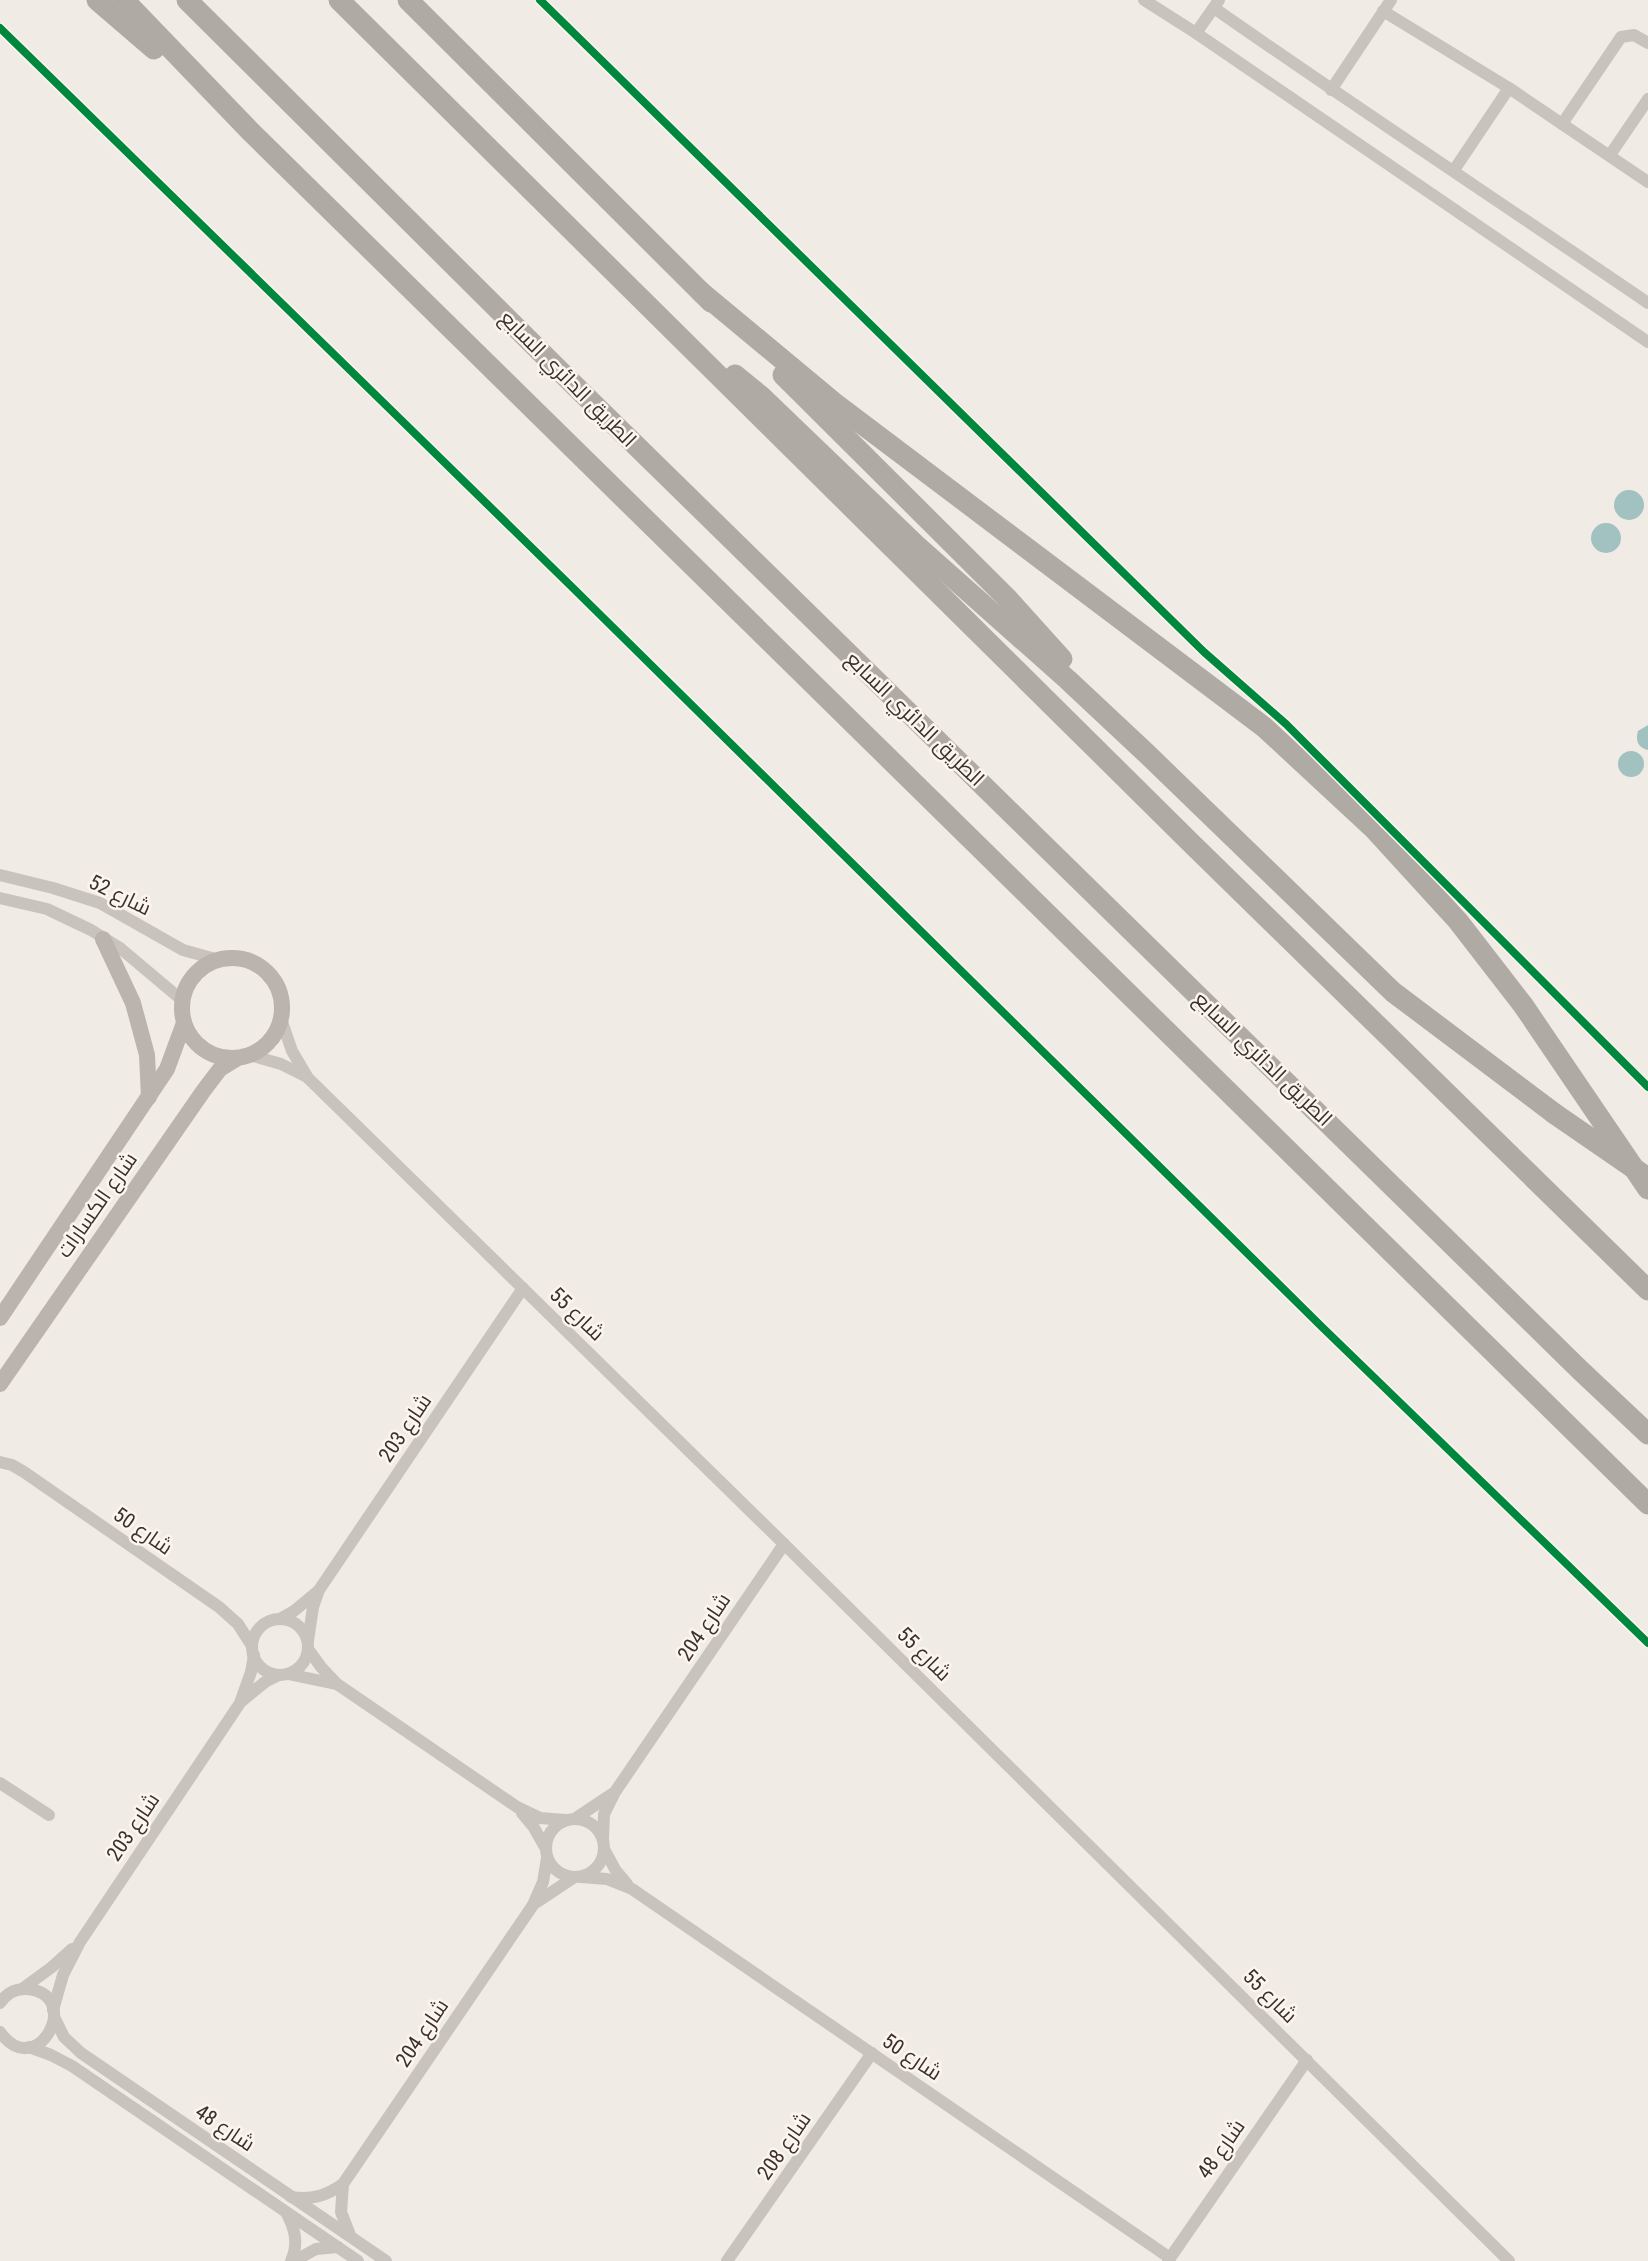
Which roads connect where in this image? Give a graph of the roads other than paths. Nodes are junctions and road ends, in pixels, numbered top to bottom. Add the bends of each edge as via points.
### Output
1 (97, 0) edge
2 (124, 0) edge
3 (171, 0) edge
4 (187, 0) edge
5 (339, 0) edge
6 (408, 0) edge
7 (1144, 0) edge
8 (1391, 0) edge
9 (1216, 4) edge
10 (1383, 11) junction
11 (1196, 33) junction
12 (1648, 43) edge
13 (1509, 88) junction
14 (1331, 90) junction
15 (1648, 99) edge
16 (1562, 124) junction
17 (250, 131) junction
18 (1610, 155) junction
19 (347, 159) junction
20 (1454, 170) junction
21 (1648, 182) edge
22 (701, 292) junction
23 (646, 303) junction
24 (1648, 303) edge
25 (1648, 342) edge
26 (1146, 753) junction
27 (0, 875) edge
28 (0, 898) edge
29 (104, 939) junction
30 (219, 960) junction
31 (183, 1001) junction
32 (281, 1018) junction
33 (184, 1023) junction
34 (244, 1057) junction
35 (308, 1078) junction
36 (149, 1097) junction
37 (1648, 1178) edge
38 (1648, 1189) edge
39 (523, 1288) junction
40 (1648, 1290) edge
41 (0, 1318) edge
42 (0, 1384) edge
43 (1648, 1434) edge
44 (0, 1462) edge
45 (1648, 1504) edge
46 (784, 1544) junction
47 (319, 1590) junction
48 (280, 1619) junction
49 (308, 1645) junction
50 (253, 1651) junction
51 (284, 1674) junction
52 (338, 1684) junction
53 (240, 1703) junction
54 (0, 1783) edge
55 (615, 1792) junction
56 (517, 1808) junction
57 (49, 1815) dead end
58 (571, 1819) junction
59 (603, 1844) junction
60 (546, 1852) junction
61 (577, 1878) junction
62 (632, 1889) junction
63 (533, 1905) junction
64 (80, 1942) junction
65 (0, 1989) edge
66 (18, 1989) junction
67 (0, 2003) edge
68 (54, 2014) junction
69 (0, 2032) edge
70 (29, 2047) junction
71 (872, 2053) junction
72 (1307, 2060) junction
73 (343, 2184) junction
74 (291, 2197) junction
75 (285, 2211) junction
76 (352, 2238) junction
77 (338, 2247) junction
78 (1169, 2259) edge
79 (292, 2261) edge
80 (358, 2261) edge
81 (386, 2261) edge
82 (728, 2261) edge
83 (1509, 2261) edge

1 - 17 highway
2 - 17 highway
3 - 19 highway
4 - 19 highway, الطريق الدائري السابع
5 - 23 highway
6 - 22 highway
7 - 11 street
8 - 10 street
9 - 11 street
9 - 14 street
10 - 13 street
10 - 14 street
11 - 25 street
12 - 16 street via 1634,35 1621,37
13 - 16 street
13 - 20 street
14 - 20 street
15 - 18 street
16 - 18 street
17 - 45 highway
18 - 21 street
19 - 43 highway, الطريق الدائري السابع
20 - 24 street
22 - 26 highway via 1008,599
22 - 38 highway via 846,412 1264,727 1373,828 1458,921 1523,1005
23 - 26 highway via 762,397 916,545
23 - 40 highway
26 - 37 highway, bridge via 1393,992 1555,1114
27 - 30 street, شارع 52 via 100,903 183,950
28 - 29 street, شارع 52 via 47,909
29 - 31 street, شارع 52
29 - 36 street via 133,1002 147,1055
30 - 31 street, شارع الكسارات via 191,980
30 - 32 street via 240,959 266,972 281,998
31 - 33 street, شارع الكسارات
32 - 34 street, شارع الكسارات via 265,1047
32 - 35 street, شارع 55 via 292,1051
33 - 34 street via 190,1036 205,1050 224,1058
33 - 36 street, شارع الكسارات via 167,1070
34 - 35 street, شارع 55 via 281,1064
34 - 42 street, شارع الكسارات via 220,1069 208,1084
35 - 39 street, شارع 55
36 - 41 street, شارع الكسارات
39 - 46 street, شارع 55
39 - 47 street, شارع 203
44 - 50 street, شارع 50 via 24,1472 219,1607 238,1624
46 - 55 street, شارع 204
46 - 72 street, شارع 55
47 - 48 street, شارع 203
47 - 49 street, شارع 203
48 - 49 street via 300,1628
48 - 50 street via 266,1623 256,1632
49 - 51 street via 302,1664
49 - 52 street via 321,1668
50 - 51 street via 264,1669
50 - 53 street, شارع 203
51 - 52 street
51 - 53 street, شارع 203 via 251,1692
52 - 56 street
53 - 64 street, شارع 203
54 - 57 street
55 - 58 street, شارع 204
55 - 59 street, شارع 204 via 604,1814
56 - 58 street via 540,1818
56 - 60 street via 533,1826
58 - 59 street via 592,1825
58 - 60 street via 551,1830
59 - 61 street via 597,1867
59 - 62 street, شارع 50 via 615,1871
60 - 61 street via 553,1868
60 - 63 street, شارع 204 via 543,1882
61 - 62 street, شارع 50 via 607,1879
61 - 63 street, شارع 204
62 - 71 street, شارع 50
63 - 73 street, شارع 204
64 - 66 street, شارع 203 via 52,1967
64 - 68 street, شارع 203 via 63,1975
65 - 66 street
66 - 67 street, شارع 203
66 - 68 street, شارع 48 via 42,1993
68 - 70 street, شارع 203 via 48,2037
68 - 74 street, شارع 48 via 64,2037 81,2053
69 - 70 street, شارع 48 via 9,2042
70 - 75 street, شارع 48 via 72,2066
71 - 78 street, شارع 50
71 - 82 street, شارع 208
72 - 78 street, شارع 48
72 - 83 street, شارع 55
73 - 74 street, شارع 204 via 319,2197
73 - 76 street via 341,2212
74 - 76 street, شارع 48
75 - 77 street, شارع 48
75 - 79 street via 295,2232
76 - 81 street, شارع 48
77 - 79 street via 316,2249
77 - 80 street, شارع 48

